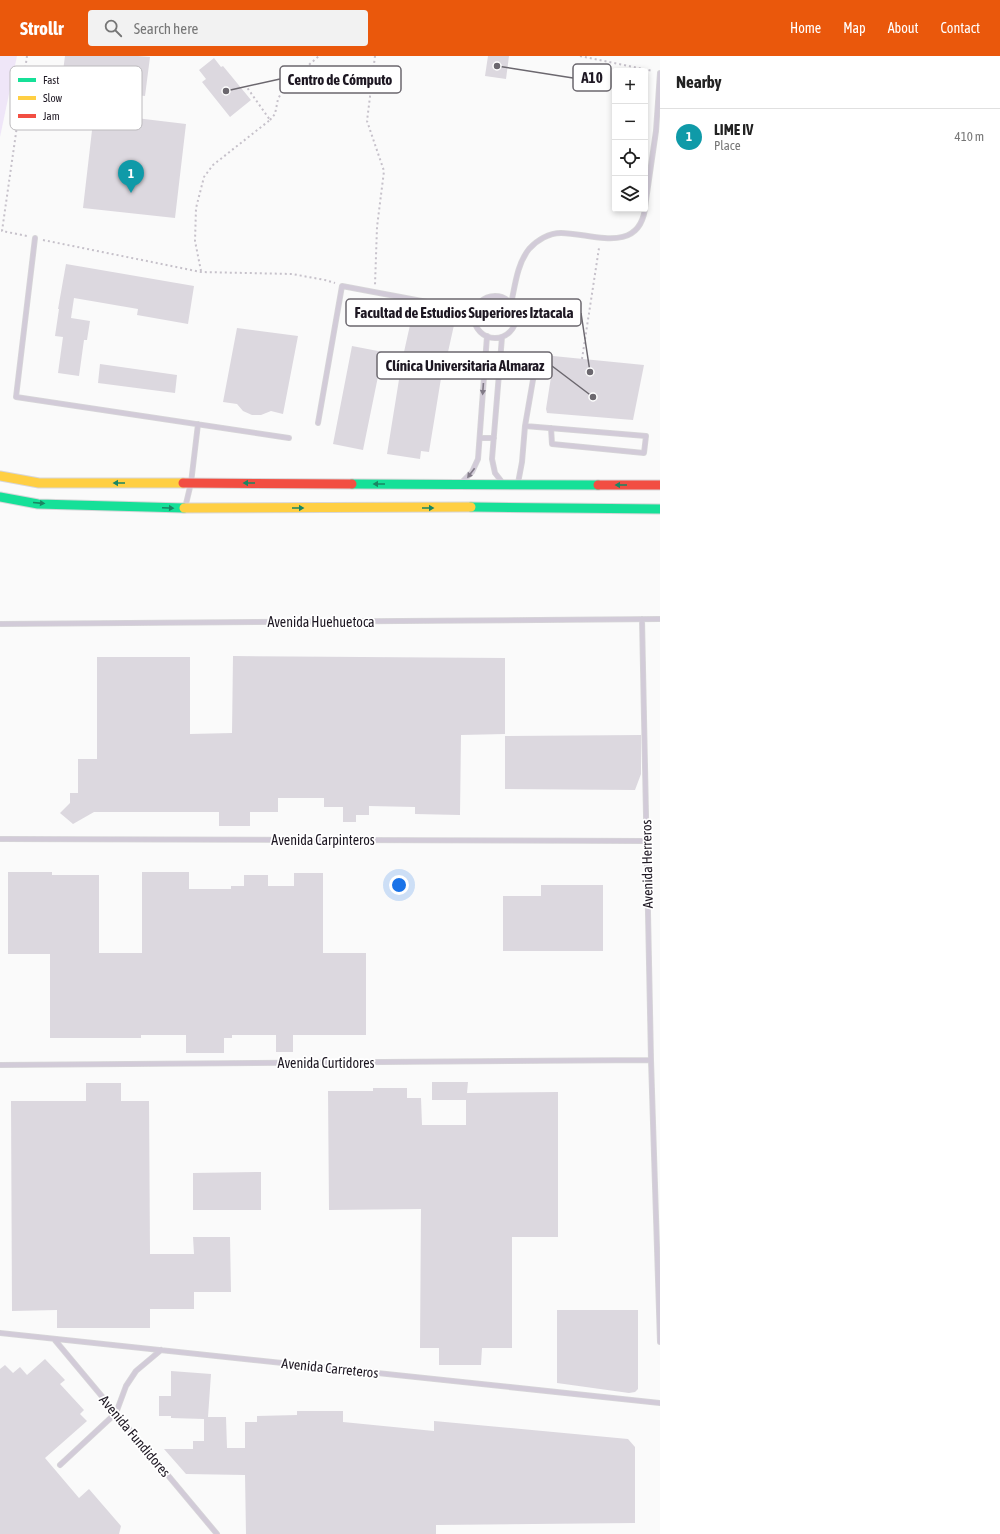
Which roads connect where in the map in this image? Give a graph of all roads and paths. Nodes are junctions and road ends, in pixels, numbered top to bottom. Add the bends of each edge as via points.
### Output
1 (27, 56) edge
2 (318, 56) edge
3 (374, 56) edge
4 (580, 56) edge
5 (26, 66) edge
6 (660, 73) edge
7 (246, 86) dead end
8 (659, 108) edge
9 (270, 120) junction
10 (16, 130) edge
11 (658, 131) edge
12 (648, 190) edge
13 (644, 212) edge
14 (1, 231) edge
15 (35, 238) junction
16 (598, 248) dead end
17 (201, 272) junction
18 (342, 286) junction
19 (375, 293) junction
20 (511, 304) junction
21 (475, 311) junction
22 (487, 336) junction
23 (502, 337) junction
24 (582, 359) dead end
25 (534, 374) dead end
26 (318, 423) dead end
27 (198, 424) junction
28 (525, 426) junction
29 (552, 428) junction
30 (290, 438) dead end
31 (480, 438) junction
32 (494, 438) junction
33 (0, 476) edge
34 (191, 483) junction
35 (460, 484) junction
36 (504, 484) junction
37 (518, 485) junction
38 (660, 485) edge
39 (542, 496) junction
40 (0, 497) edge
41 (184, 508) junction
42 (660, 509) edge
43 (642, 619) junction
44 (660, 619) edge
45 (0, 624) edge
46 (0, 839) edge
47 (647, 841) junction
48 (651, 1060) junction
49 (0, 1065) edge
50 (0, 1333) edge
51 (54, 1338) junction
52 (660, 1342) edge
53 (161, 1350) junction
54 (660, 1403) edge
55 (116, 1413) junction
56 (60, 1465) dead end
57 (216, 1534) edge

1 - 5 path
2 - 9 path via 286,86
3 - 19 path via 367,121 384,171 377,227
4 - 6 path
6 - 8 lane
7 - 9 path
8 - 11 lane
9 - 17 path via 213,165 204,177 196,208 195,241
10 - 14 path
11 - 12 lane
13 - 20 lane via 636,230 621,238 560,233 544,237 529,250 520,267
14 - 15 path
15 - 17 path
15 - 27 lane via 16,397
16 - 24 path
17 - 18 path via 292,274
18 - 19 lane
18 - 26 lane
19 - 21 lane
20 - 21 lane via 506,299 491,297 478,304
20 - 23 lane via 515,311 514,327
21 - 22 lane via 476,326
22 - 23 lane
22 -> 31 lane
23 - 32 lane
25 - 28 lane
27 - 30 lane
27 - 34 lane
28 - 29 lane
28 - 37 lane
29 - 29 lane via 646,436 644,453 552,444
31 - 32 lane
31 -> 35 lane via 475,466
32 - 36 lane via 493,466
34 -> 33 main road via 39,483
35 -> 34 main road
34 - 41 lane
35 - 36 main road
36 - 37 main road
37 - 39 main road
38 -> 39 main road
41 -> 39 main road
39 - 42 main road
40 -> 41 main road via 38,504
43 - 44 lane
43 - 45 lane, Avenida Huehuetoca
43 - 47 lane, Avenida Herreros
46 - 47 lane, Avenida Carpinteros
47 - 48 lane, Avenida Herreros
48 - 49 lane, Avenida Curtidores
48 - 52 lane, Avenida Herreros
50 - 51 lane, Avenida Carreteros
51 - 53 lane, Avenida Carreteros
51 - 55 lane, Avenida Fundidores
53 - 54 lane, Avenida Carreteros
53 - 55 lane via 136,1371 126,1386
55 - 56 lane
55 - 57 lane, Avenida Fundidores

